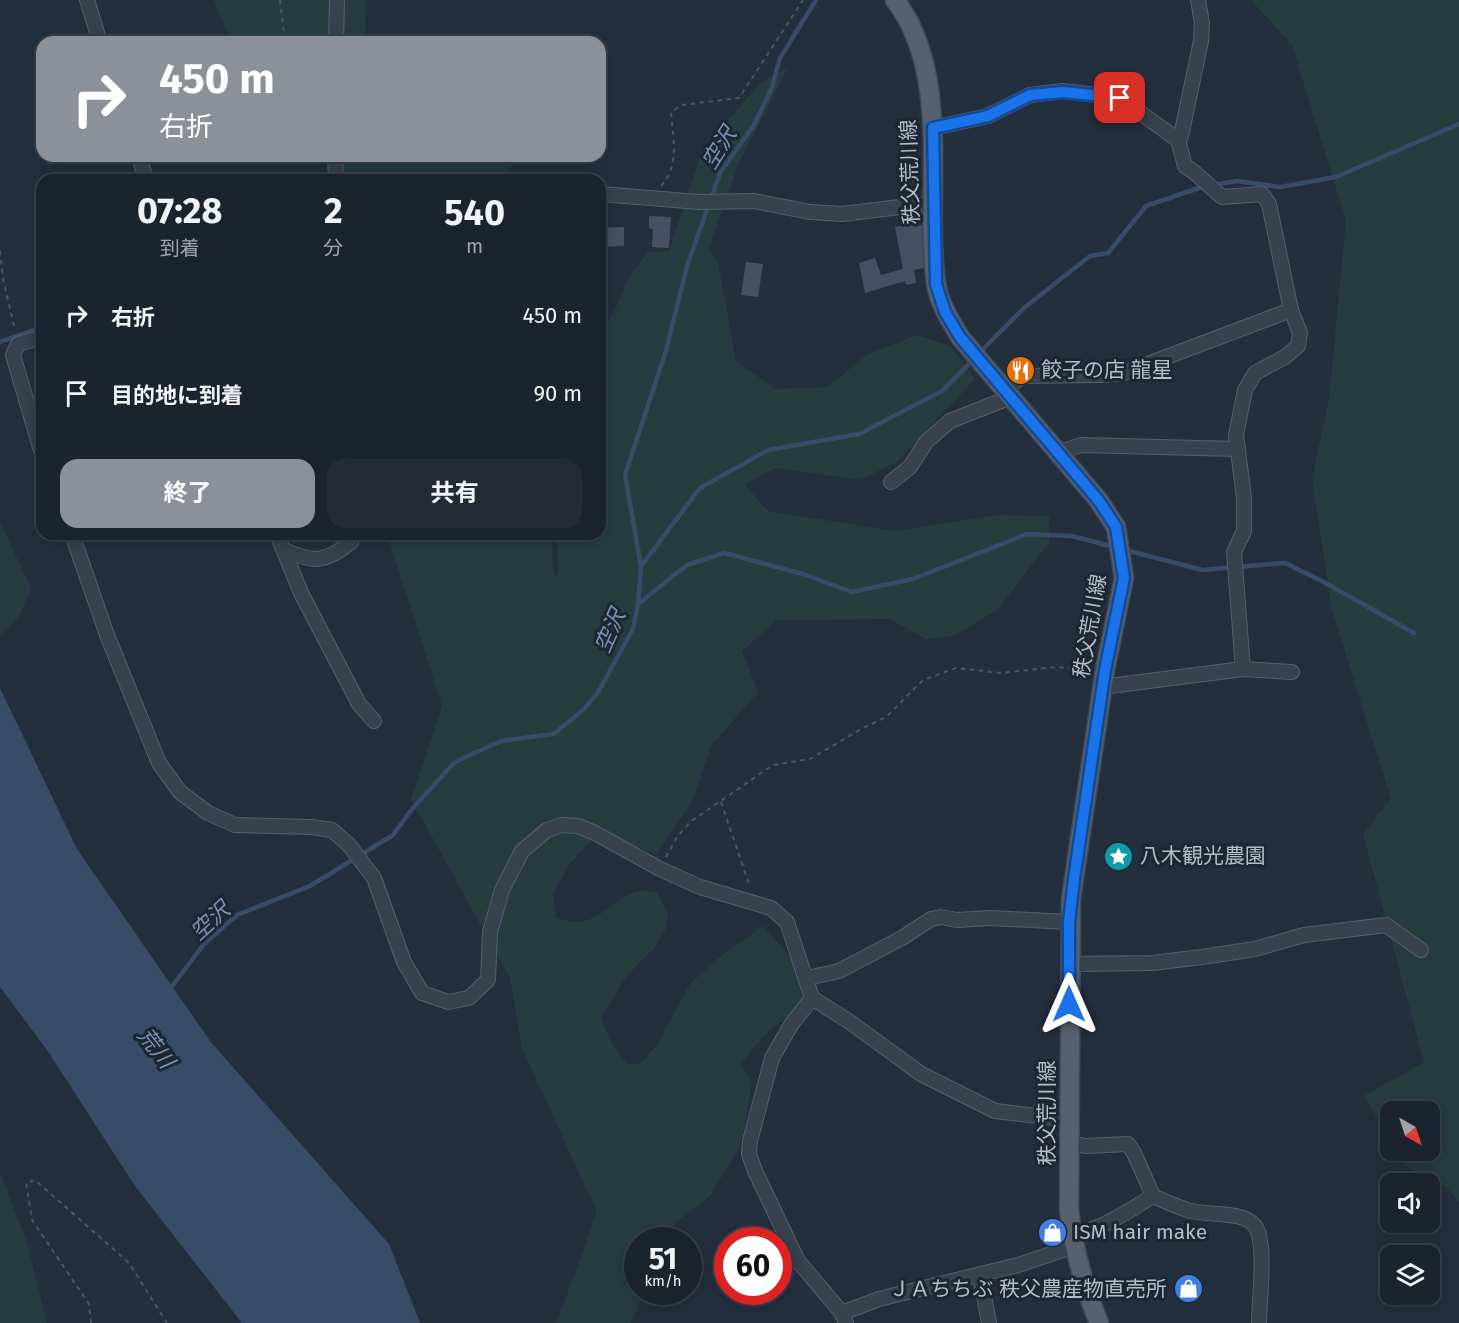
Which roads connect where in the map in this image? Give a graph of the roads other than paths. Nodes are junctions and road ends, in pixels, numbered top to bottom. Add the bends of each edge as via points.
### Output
1 (87, 0) edge
2 (337, 0) edge
3 (895, 0) edge
4 (1198, 0) edge
5 (98, 36) edge
6 (336, 36) edge
7 (933, 128) junction
8 (1180, 138) junction
9 (606, 194) edge
10 (933, 203) junction
11 (1291, 310) junction
12 (36, 339) edge
13 (1008, 393) junction
14 (36, 434) edge
15 (1238, 449) junction
16 (1057, 453) junction
17 (891, 483) dead end
18 (74, 540) edge
19 (280, 540) edge
20 (352, 540) edge
21 (284, 550) junction
22 (1243, 669) junction
23 (1293, 672) dead end
24 (1104, 679) junction
25 (374, 721) dead end
26 (1069, 922) junction
27 (1421, 950) dead end
28 (1069, 964) junction
29 (807, 978) junction
30 (812, 998) junction
31 (1071, 1120) junction
32 (1070, 1143) junction
33 (1153, 1196) junction
34 (1073, 1241) junction
35 (980, 1275) junction
36 (844, 1318) edge
37 (989, 1323) edge
38 (1099, 1323) edge
39 (1258, 1323) edge

1 - 5 street
2 - 6 street
3 - 7 main road, 秩父荒川線 via 920,54
4 - 8 street via 1201,40
7 - 8 street via 988,116 1030,95 1063,92 1120,98
7 - 10 main road, 秩父荒川線
8 - 11 street via 1185,166 1222,197 1262,194 1269,204
9 - 10 street via 699,202 754,201 842,214
10 - 13 main road, 秩父荒川線 via 936,284 945,312 960,337
11 - 13 street via 1125,373 1022,376
11 - 15 street via 1300,333 1298,346 1255,373 1245,390 1236,435
12 - 14 street via 18,344 13,356
13 - 16 main road, 秩父荒川線
13 - 17 street via 950,421
15 - 16 street via 1081,445
15 - 22 street via 1244,531 1234,552
16 - 24 main road, 秩父荒川線 via 1116,527 1124,578
18 - 29 street via 107,635 159,763 180,792 208,813 235,825 332,830 374,878 404,962 422,993 448,1002 469,998 488,980 490,932 502,890 522,851 547,830 562,825 578,826 700,887 771,908 787,922
19 - 21 street
20 - 21 street via 324,559 306,559
21 - 25 street via 301,593 359,704
22 - 23 street
22 - 24 street
24 - 26 main road, 秩父荒川線
26 - 28 main road, 秩父荒川線
26 - 29 street via 931,918 839,971
27 - 28 street via 1386,925 1304,935 1255,949 1202,957 1152,963
28 - 31 main road, 秩父荒川線
29 - 30 street
30 - 31 street via 921,1074 994,1112
30 - 36 street via 772,1058 749,1154 798,1261
31 - 32 main road, 秩父荒川線
32 - 33 street via 1128,1144
32 - 34 main road, 秩父荒川線 via 1069,1209
33 - 34 street
33 - 39 street via 1189,1211 1238,1217 1256,1227 1260,1243
34 - 35 street via 1018,1265
34 - 38 main road, 秩父荒川線 via 1083,1285
35 - 36 street via 879,1299
35 - 37 street

